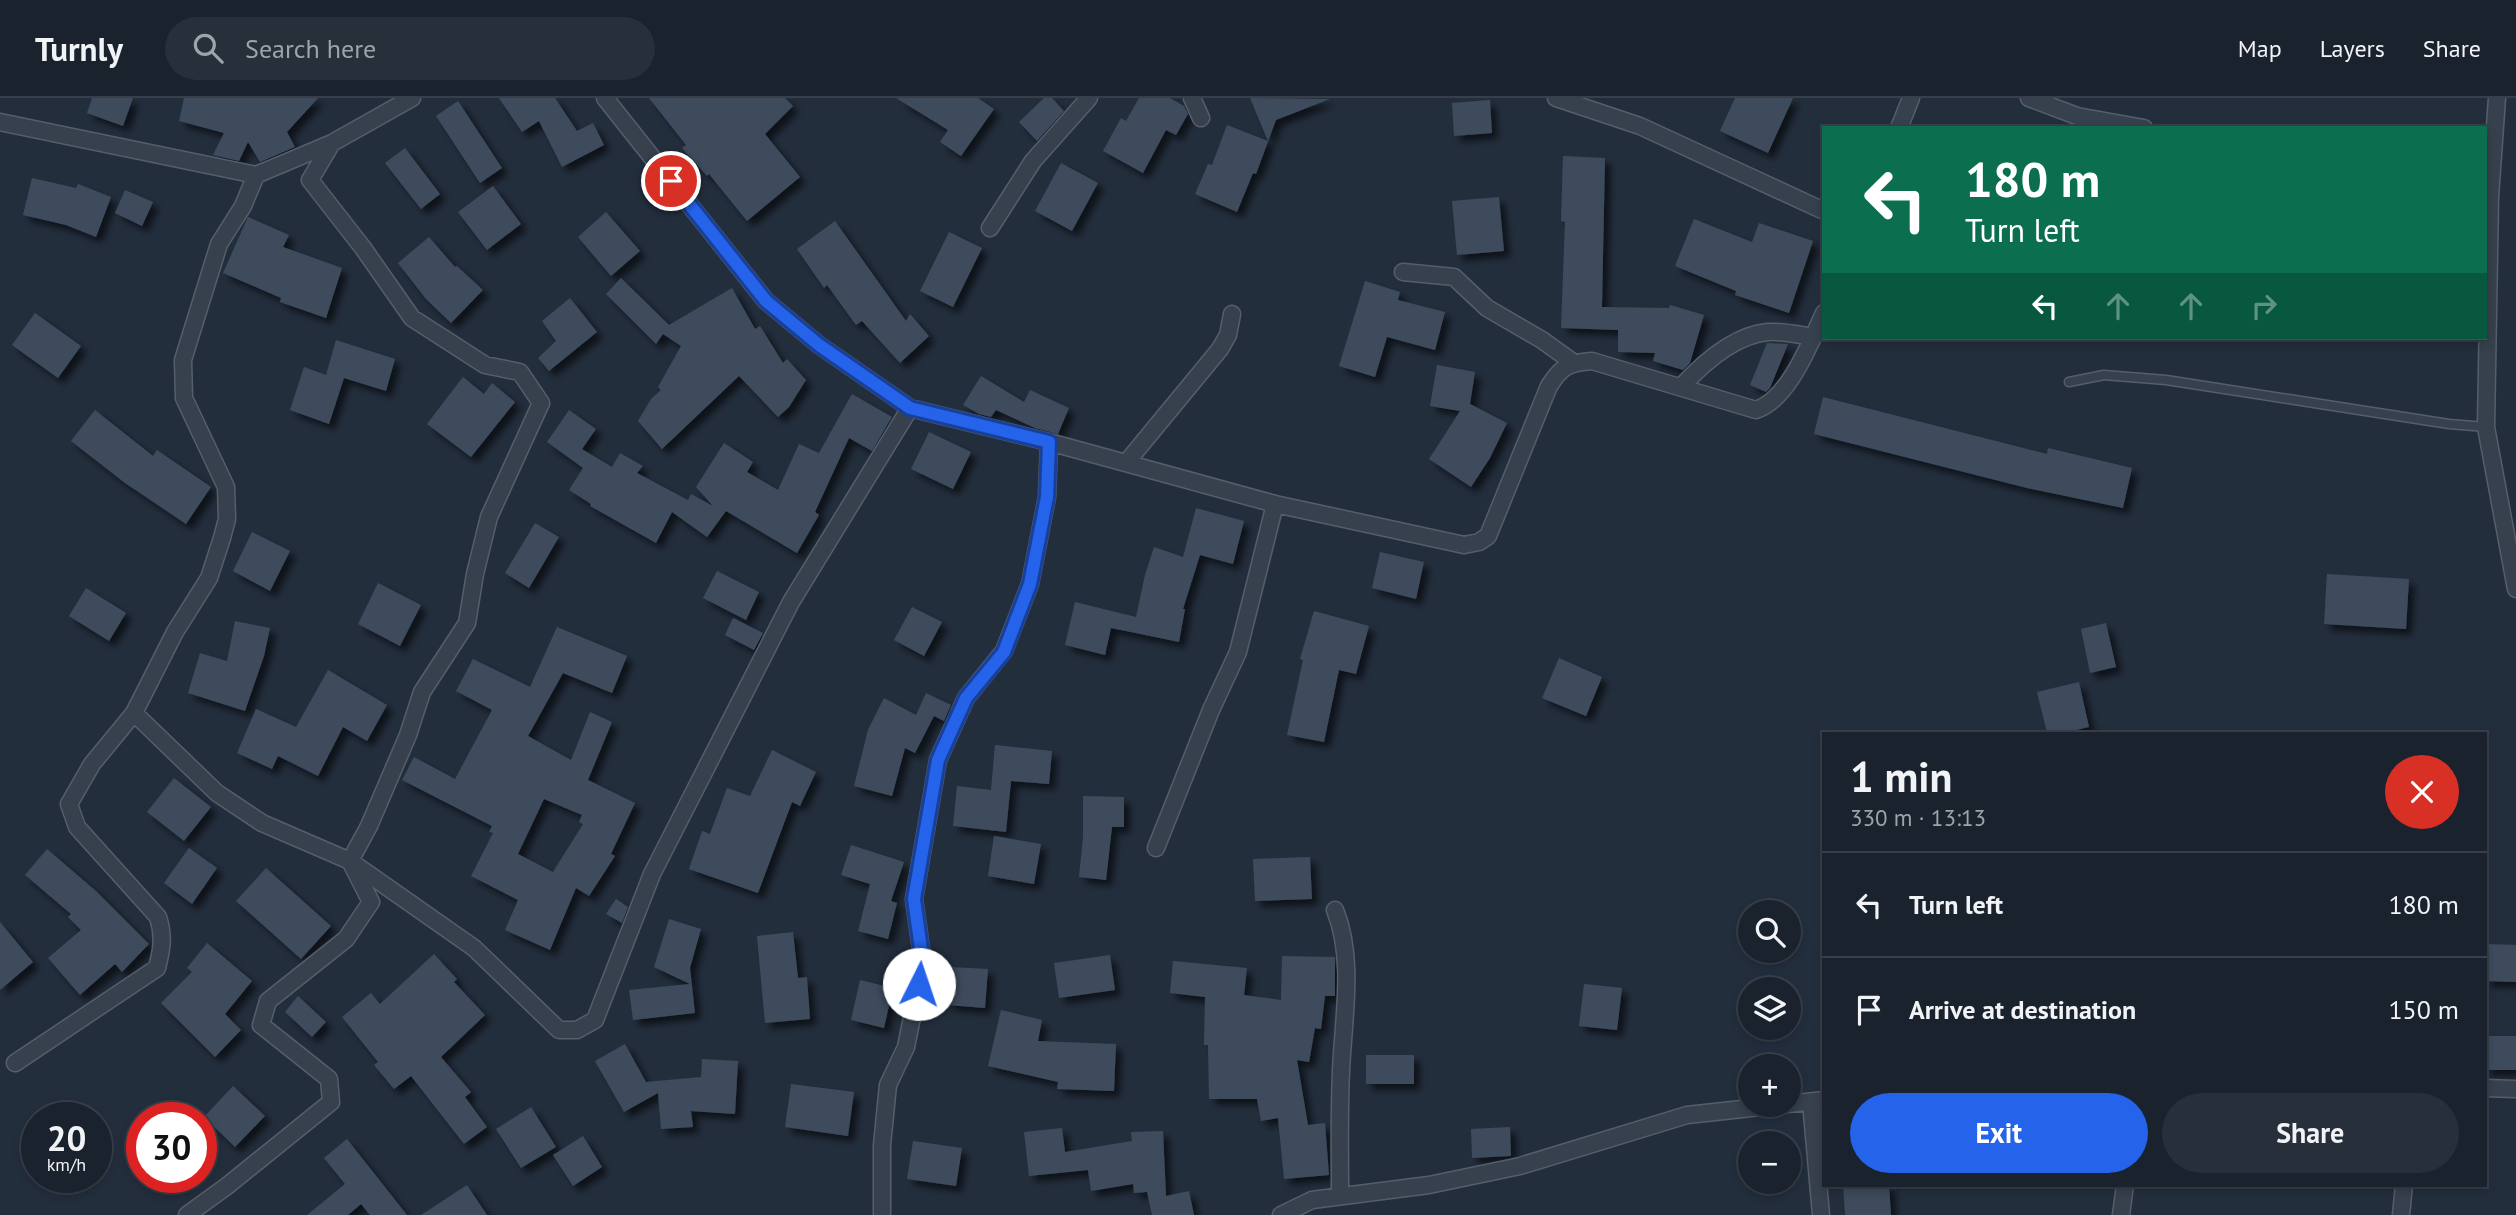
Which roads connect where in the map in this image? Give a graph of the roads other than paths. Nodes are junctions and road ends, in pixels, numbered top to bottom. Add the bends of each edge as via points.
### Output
1 (412, 98) edge
2 (605, 98) edge
3 (1089, 98) edge
4 (1192, 98) edge
5 (1556, 98) edge
6 (1911, 98) edge
7 (2029, 98) edge
8 (2497, 98) edge
9 (1201, 118) dead end
10 (0, 122) edge
11 (1900, 126) edge
12 (2133, 126) edge
13 (332, 143) junction
14 (256, 175) junction
15 (2487, 197) edge
16 (1822, 210) edge
17 (990, 228) dead end
18 (1403, 272) dead end
19 (1233, 314) dead end
20 (1822, 317) edge
21 (1813, 337) junction
22 (2486, 340) edge
23 (1574, 363) junction
24 (2069, 382) dead end
25 (1681, 387) junction
26 (910, 408) junction
27 (2486, 427) junction
28 (1049, 442) junction
29 (1126, 463) junction
30 (1275, 504) junction
31 (2516, 589) edge
32 (134, 713) junction
33 (1156, 848) dead end
34 (350, 862) junction
35 (1335, 910) dead end
36 (15, 1063) dead end
37 (2487, 1088) edge
38 (2516, 1089) edge
39 (1817, 1101) edge
40 (1738, 1109) edge
41 (2125, 1187) edge
42 (2404, 1187) edge
43 (1340, 1196) junction
44 (187, 1215) edge
45 (882, 1215) edge
46 (1281, 1215) edge
47 (1821, 1215) edge
48 (2121, 1215) edge
49 (2401, 1215) edge

1 - 13 street
2 - 26 street via 766,301 819,345
3 - 17 street via 1033,161
4 - 9 street
5 - 16 street via 1640,126
6 - 11 street
7 - 12 street via 2077,116
8 - 15 street
10 - 14 street
13 - 14 street
13 - 34 street via 310,180 412,318 485,365 520,372 541,403 489,517 467,623 422,692 408,736
14 - 32 street via 219,244 183,359 184,397 226,487 227,519 209,578
18 - 23 street via 1454,277 1487,308
19 - 29 street via 1220,349
20 - 21 street
21 - 25 street via 1768,332 1735,343 1700,366
21 - 25 street via 1768,406 1756,410
22 - 27 street
23 - 25 street via 1592,361
23 - 30 street via 1560,370 1549,386 1488,536 1479,542 1464,545
24 - 27 lane via 2104,375 2166,380
26 - 28 street
26 - 34 street via 792,601 652,874 595,1020 577,1030 559,1030 474,948
27 - 31 street
28 - 29 street
28 - 45 street via 1047,497 1030,584 1004,652 966,698 938,760 914,899 923,963 906,1047 888,1085 881,1145
29 - 30 street
30 - 33 street via 1238,652
32 - 34 street via 218,793 262,823
32 - 36 street via 92,764 69,804 77,827 158,917 163,947 157,968
34 - 44 street via 371,902 346,939 268,1001 261,1025 329,1079 331,1102
35 - 43 street via 1343,929 1346,1007
37 - 38 street
39 - 47 street
40 - 43 street via 1687,1115 1520,1166 1429,1185
41 - 48 street
42 - 49 street
43 - 46 street via 1312,1200

